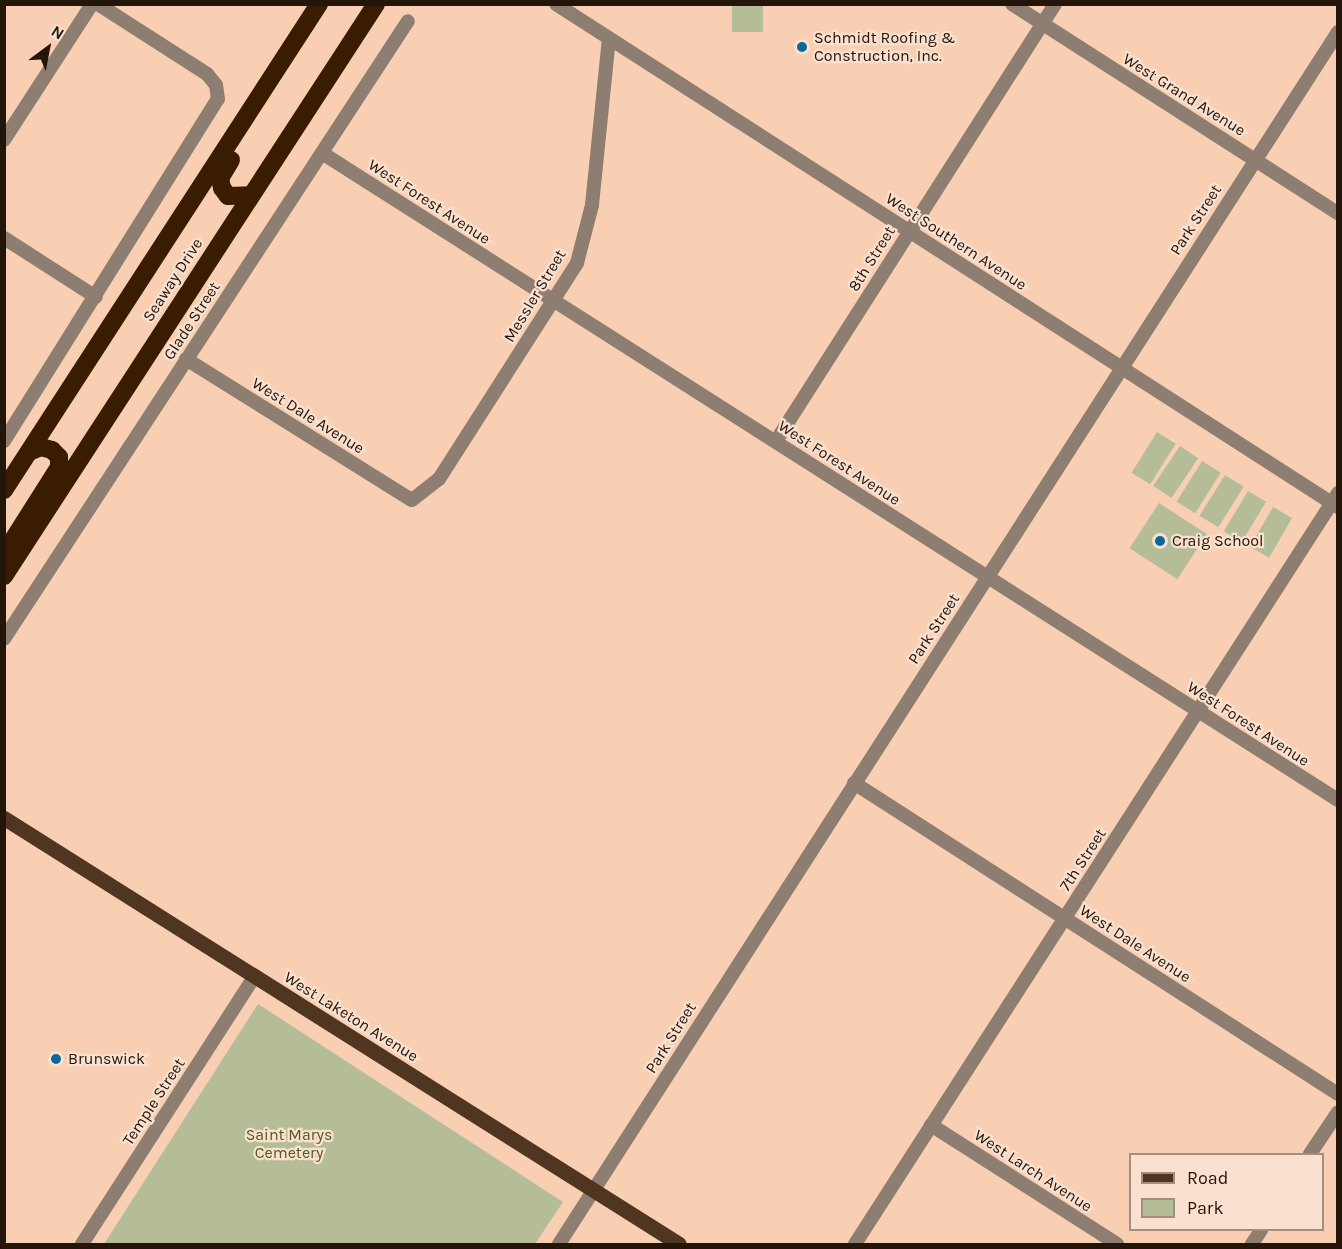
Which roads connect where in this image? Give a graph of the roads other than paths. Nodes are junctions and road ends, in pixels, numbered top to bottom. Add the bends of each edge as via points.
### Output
1 (92, 4) edge
2 (98, 4) edge
3 (319, 4) edge
4 (331, 4) edge
5 (556, 4) edge
6 (1012, 4) edge
7 (1055, 4) edge
8 (376, 5) edge
9 (408, 21) dead end
10 (1042, 24) junction
11 (1338, 32) edge
12 (609, 39) junction
13 (4, 140) edge
14 (322, 153) junction
15 (1255, 160) junction
16 (251, 195) junction
17 (1338, 213) edge
18 (909, 231) junction
19 (4, 238) edge
20 (96, 297) junction
21 (553, 301) junction
22 (186, 359) junction
23 (1121, 367) junction
24 (4, 441) edge
25 (776, 441) junction
26 (29, 452) junction
27 (4, 490) edge
28 (412, 500) joint
29 (1335, 501) edge
30 (4, 554) edge
31 (4, 576) edge
32 (986, 579) junction
33 (4, 639) edge
34 (1198, 711) junction
35 (854, 783) junction
36 (1338, 800) edge
37 (4, 818) edge
38 (1065, 919) junction
39 (254, 977) junction
40 (1338, 1094) edge
41 (1338, 1112) edge
42 (931, 1125) junction
43 (1311, 1153) edge
44 (595, 1190) junction
45 (1260, 1231) edge
46 (82, 1245) edge
47 (559, 1245) edge
48 (679, 1245) edge
49 (855, 1245) edge
50 (1117, 1245) edge
51 (1252, 1245) edge

1 - 13 street
2 - 20 street via 207,74 218,92 215,106
3 - 26 highway, Seaway Drive
4 - 16 highway via 220,178 228,196
5 - 12 street, West Southern Avenue
6 - 10 street, West Grand Avenue
7 - 10 street, 8th Street
8 - 16 highway, Seaway Drive
9 - 14 street, Glade Street
10 - 15 street, West Grand Avenue
10 - 18 street, 8th Street
11 - 15 street, Park Street
12 - 18 street, West Southern Avenue
12 - 21 street, Messler Street via 592,205 577,263
14 - 21 street, West Forest Avenue
14 - 22 street, Glade Street
15 - 17 street, West Grand Avenue
15 - 23 street, Park Street
16 - 31 highway, Seaway Drive
18 - 23 street, West Southern Avenue
18 - 25 street, 8th Street
19 - 20 street
20 - 24 street
21 - 25 street, West Forest Avenue
21 - 28 street, Messler Street via 439,479
22 - 28 street, West Dale Avenue
22 - 33 street, Glade Street
23 - 29 street, West Southern Avenue
23 - 32 street, Park Street
25 - 32 street, West Forest Avenue
26 - 27 highway, Seaway Drive
26 - 30 highway via 42,447 52,450 59,457 59,467
29 - 34 street, 7th Street
32 - 34 street, West Forest Avenue
32 - 35 street, Park Street
34 - 36 street, West Forest Avenue
34 - 38 street, 7th Street
35 - 38 street, West Dale Avenue
35 - 44 street, Park Street
37 - 39 main road, West Laketon Avenue
38 - 40 street, West Dale Avenue
38 - 42 street, 7th Street
39 - 44 main road, West Laketon Avenue
39 - 46 street, Temple Street
41 - 43 street
42 - 49 street, 7th Street
42 - 50 street, West Larch Avenue
44 - 47 street, Park Street
44 - 48 main road, West Laketon Avenue
45 - 51 street

